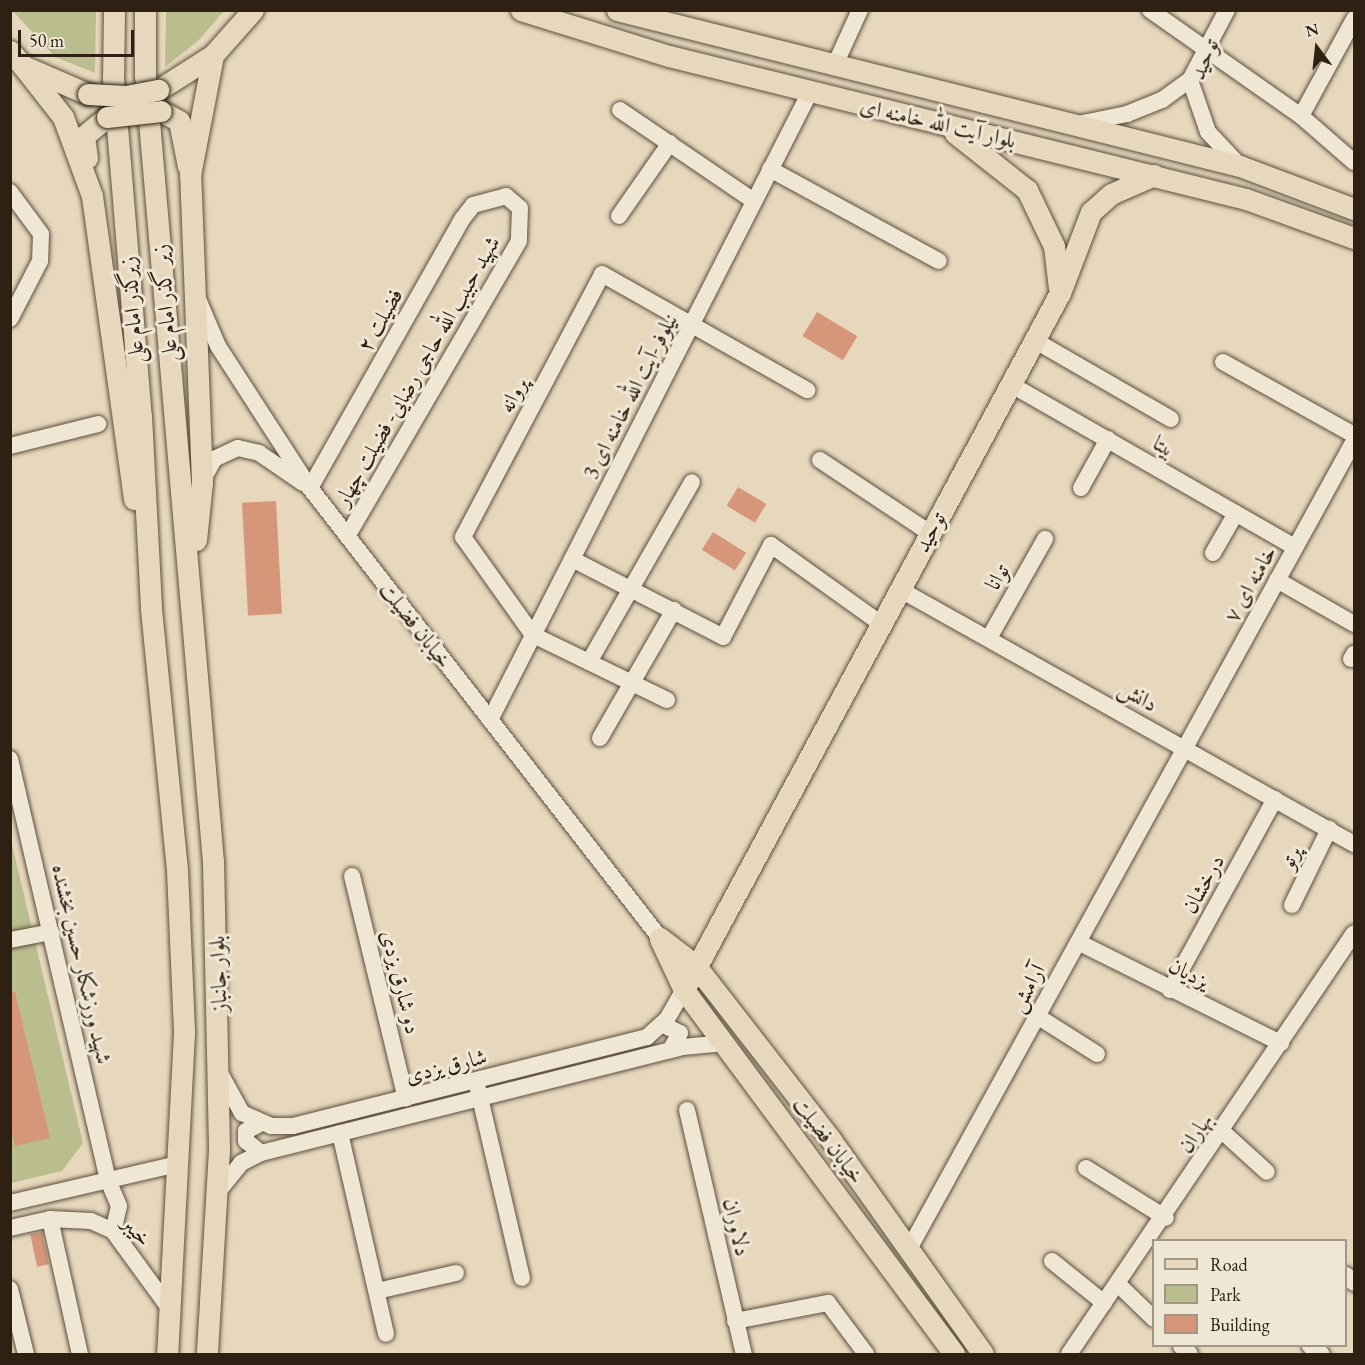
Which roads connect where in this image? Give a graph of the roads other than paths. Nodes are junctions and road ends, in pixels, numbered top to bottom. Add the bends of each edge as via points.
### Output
1 (114, 10) edge
2 (145, 10) edge
3 (267, 10) edge
4 (521, 10) edge
5 (616, 10) edge
6 (860, 10) edge
7 (1149, 10) edge
8 (1227, 10) edge
9 (247, 18) edge
10 (1354, 19) edge
11 (1206, 49) junction
12 (213, 55) junction
13 (16, 58) edge
14 (834, 67) junction
15 (1190, 80) junction
16 (810, 92) junction
17 (159, 100) junction
18 (620, 110) dead end
19 (1301, 116) junction
20 (939, 123) junction
21 (1074, 125) junction
22 (669, 143) junction
23 (1354, 162) edge
24 (1240, 166) junction
25 (770, 169) junction
26 (190, 175) junction
27 (1154, 175) junction
28 (10, 192) edge
29 (92, 196) junction
30 (506, 196) joint
31 (754, 201) junction
32 (1354, 209) edge
33 (619, 216) dead end
34 (1354, 238) edge
35 (939, 261) dead end
36 (1060, 293) junction
37 (197, 296) junction
38 (10, 319) edge
39 (691, 324) junction
40 (1034, 340) junction
41 (1223, 362) dead end
42 (1010, 384) junction
43 (807, 390) dead end
44 (1171, 419) dead end
45 (98, 424) dead end
46 (1108, 440) junction
47 (1353, 444) edge
48 (10, 446) edge
49 (820, 460) dead end
50 (202, 482) junction
51 (692, 482) dead end
52 (310, 488) junction
53 (1082, 488) dead end
54 (1236, 513) junction
55 (930, 533) junction
56 (348, 536) junction
57 (1045, 539) dead end
58 (1295, 547) junction
59 (1213, 554) dead end
60 (572, 559) junction
61 (1277, 580) junction
62 (630, 588) junction
63 (899, 589) junction
64 (191, 595) junction
65 (151, 609) junction
66 (674, 610) junction
67 (880, 623) junction
68 (1354, 624) edge
69 (533, 635) junction
70 (988, 638) junction
71 (589, 662) junction
72 (634, 683) junction
73 (667, 700) dead end
74 (490, 720) junction
75 (600, 738) dead end
76 (1185, 749) junction
77 (10, 759) edge
78 (1275, 799) junction
79 (1329, 830) junction
80 (1354, 844) edge
81 (352, 876) dead end
82 (1292, 905) dead end
83 (51, 932) junction
84 (1354, 933) edge
85 (660, 938) junction
86 (10, 940) edge
87 (1078, 942) junction
88 (695, 965) junction
89 (684, 990) junction
90 (1170, 990) junction
91 (1037, 1016) junction
92 (662, 1024) junction
93 (726, 1043) junction
94 (1281, 1043) junction
95 (670, 1050) junction
96 (1097, 1053) dead end
97 (220, 1073) junction
98 (476, 1081) junction
99 (480, 1098) junction
100 (406, 1099) junction
101 (687, 1110) dead end
102 (262, 1123) junction
103 (1223, 1132) junction
104 (340, 1133) junction
105 (261, 1153) junction
106 (178, 1164) junction
107 (1086, 1168) dead end
108 (1267, 1172) dead end
109 (108, 1180) junction
110 (217, 1194) junction
111 (10, 1203) edge
112 (1166, 1218) junction
113 (50, 1219) junction
114 (10, 1228) edge
115 (113, 1231) junction
116 (909, 1249) junction
117 (1052, 1261) dead end
118 (456, 1273) dead end
119 (522, 1278) dead end
120 (1120, 1286) junction
121 (10, 1289) edge
122 (376, 1291) junction
123 (1104, 1303) junction
124 (172, 1312) junction
125 (1152, 1317) edge
126 (735, 1321) junction
127 (386, 1334) dead end
128 (26, 1354) edge
129 (80, 1354) edge
130 (167, 1354) edge
131 (207, 1354) edge
132 (744, 1354) edge
133 (866, 1354) edge
134 (954, 1354) edge
135 (983, 1354) edge
136 (1069, 1354) edge

1 - 65 main road, زیرگذر امام علی via 113,78 141,416
2 - 64 main road, زیر گذر امام علی via 145,75
3 - 9 main road
4 - 16 main road, بلوار آیت الله خامنه ای
5 - 14 main road, بلوار آیت الله خامنه ای
6 - 14 street
7 - 11 street
8 - 11 street, توحید
9 - 12 main road
10 - 19 street
11 - 15 street, توحید
11 - 19 street
12 - 17 main road
12 - 26 main road
13 - 17 main road, bridge via 88,94
13 - 29 main road via 63,117
14 - 21 main road, بلوار آیت الله خامنه ای
15 - 21 street via 1162,100 1127,114
15 - 24 street, توحید via 1208,132
16 - 20 main road, بلوار آیت الله خامنه ای
16 - 25 street, نیلوفر-آیت الله خامنه ای 3
17 - 26 main road via 179,121
17 - 29 main road, bridge via 107,117 84,136
18 - 22 street
19 - 23 street
20 - 27 main road, بلوار آیت الله خامنه ای
20 - 36 main road via 987,153 1027,190 1054,246
21 - 24 main road, بلوار آیت الله خامنه ای
22 - 31 street
22 - 33 street
24 - 32 main road, بلوار آیت الله خامنه ای
25 - 31 street, نیلوفر-آیت الله خامنه ای 3
25 - 35 street
26 - 37 main road
27 - 34 main road, بلوار آیت الله خامنه ای via 1246,199
27 - 36 main road, توحید via 1111,194 1091,212
28 - 38 street via 41,234 40,261
29 - 65 main road
30 - 52 street, فضیلت ۲ via 473,205 464,218
30 - 56 street, شهید حبیب الله حاجی رضایی- فضیلت چهار via 520,208 519,241
31 - 39 street, نیلوفر-آیت الله خامنه ای 3
36 - 40 main road, توحید
37 - 50 main road
37 - 52 street, خیابان فضیلت via 224,356
39 - 43 street
39 - 60 street, نیلوفر-آیت الله خامنه ای 3
39 - 69 street, پروانه via 602,274 463,537
40 - 42 main road, توحید
40 - 44 street
41 - 47 street
42 - 46 street, بیتا
42 - 55 main road, توحید
45 - 48 street
46 - 53 street
46 - 54 street, بیتا
47 - 58 street, خامنه ای ۷
49 - 55 street
50 - 52 street via 214,459 238,448 259,453
50 - 64 main road
51 - 62 street
52 - 56 street, خیابان فضیلت
54 - 58 street, بیتا
54 - 59 street
55 - 63 main road, توحید
56 - 74 street, خیابان فضیلت
57 - 70 street, توانا
58 - 61 street, خامنه ای ۷
60 - 62 street
60 - 69 street, نیلوفر-آیت الله خامنه ای 3
61 - 68 street
61 - 76 street, خامنه ای ۷
62 - 66 street
62 - 71 street
63 - 67 main road, توحید
63 - 70 street, دانش
64 - 97 main road, بلوار جانباز via 213,861
65 - 106 main road, بلوار جانباز via 177,870 184,1033
66 - 67 street via 723,636 771,545
66 - 72 street
67 - 88 main road, توحید
69 - 71 street
69 - 74 street, نیلوفر-آیت الله خامنه ای 3
70 - 76 street, دانش
71 - 72 street
72 - 73 street
72 - 75 street
74 - 85 street, خیابان فضیلت
76 - 78 street, دانش
76 - 87 street, آرامش
77 - 83 street, شهید ورزشکار حسین بخشنده
78 - 79 street, دانش
78 - 90 street, درخشان
79 - 80 street, دانش
79 - 82 street, پرتو
81 - 100 street, دو شارق یزدی
83 - 86 street
83 - 109 street, شهید ورزشکار حسین بخشنده
84 - 94 street, بهاران
85 - 88 main road, خیابان فضیلت
85 - 89 main road, خیابان فضیلت
87 - 90 street, یزدیان
87 - 91 street, آرامش
88 - 89 main road, توحید
88 - 116 main road, خیابان فضیلت
89 - 92 street, شارق یزدی
89 - 93 main road, خیابان فضیلت
90 - 94 street, یزدیان
91 - 96 street
91 - 116 street, آرامش
92 - 95 street via 680,1033
92 - 98 street, شارق یزدی via 647,1037
93 - 95 street
93 - 134 main road, خیابان فضیلت
94 - 103 street, بهاران
95 - 99 street
97 - 102 street, شارق یزدی via 242,1113
97 - 110 main road, بلوار جانباز
98 - 99 street
98 - 100 street, شارق یزدی
99 - 104 street
99 - 119 street
100 - 102 street, شارق یزدی via 293,1126
101 - 126 street, دلاوران
102 - 105 street via 246,1131 246,1141
103 - 108 street
103 - 112 street, بهاران
104 - 105 street
104 - 122 street
105 - 110 street via 241,1163
106 - 109 street
106 - 124 main road, بلوار جانباز
107 - 112 street
109 - 111 street
109 - 115 street, شهید ورزشکار حسین بخشنده via 119,1206
110 - 131 main road, بلوار جانباز
112 - 120 street, بهاران
113 - 114 street, خیبر
113 - 115 street, خیبر via 91,1221
113 - 129 street
115 - 124 street, خیبر
116 - 135 main road, خیابان فضیلت
117 - 123 street
118 - 122 street
120 - 123 street, بهاران
120 - 125 street
121 - 128 street
122 - 127 street
123 - 136 street, بهاران
124 - 130 main road, بلوار جانباز
126 - 132 street, دلاوران
126 - 133 street via 828,1303

